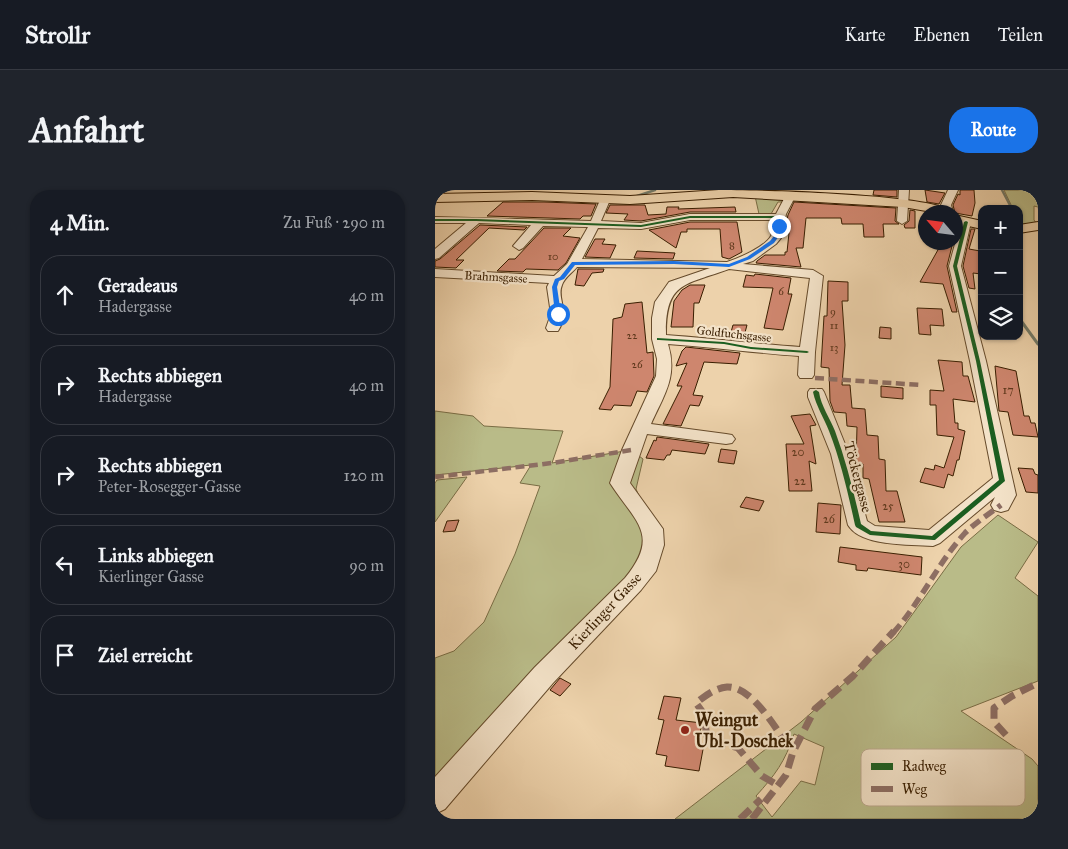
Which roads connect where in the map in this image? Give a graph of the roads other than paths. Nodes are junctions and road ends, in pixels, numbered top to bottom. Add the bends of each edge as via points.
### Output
1 (953, 190) edge
2 (733, 191) edge
3 (819, 194) edge
4 (903, 196) edge
5 (790, 197) junction
6 (435, 198) edge
7 (605, 200) junction
8 (925, 205) edge
9 (946, 205) edge
10 (781, 216) junction
11 (435, 220) edge
12 (476, 220) junction
13 (902, 221) dead end
14 (963, 221) edge
15 (541, 222) junction
16 (978, 224) edge
17 (596, 225) junction
18 (1038, 226) edge
19 (1023, 228) edge
20 (519, 246) dead end
21 (957, 250) edge
22 (435, 255) edge
23 (573, 263) junction
24 (729, 266) junction
25 (435, 273) edge
26 (557, 280) junction
27 (553, 328) dead end
28 (659, 339) junction
29 (807, 352) junction
30 (641, 428) junction
31 (726, 438) dead end
32 (1002, 481) junction
33 (1001, 505) dead end
34 (435, 799) edge

1 - 9 street
2 - 5 main road
2 - 7 main road
3 - 4 main road
3 - 5 main road
4 - 8 main road
4 - 13 street
5 - 10 street, Kierlinger Gasse
6 - 7 main road via 532,196
7 - 17 street
10 - 17 street via 690,217 641,226
10 - 24 street, Kierlinger Gasse via 777,236 772,242 749,258
11 - 12 street
12 - 15 street
12 - 22 street
14 - 16 main road
15 - 17 street
15 - 20 street
17 - 23 street
18 - 19 main road
21 - 32 street via 955,266
23 - 24 street
23 - 26 street
24 - 28 street, Kierlinger Gasse via 674,285 662,302
24 - 29 street, Töckergasse via 817,276
25 - 26 street, Brahmsgasse
26 - 27 street via 554,287 558,314
28 - 29 street, Goldfuchsgasse
28 - 30 street, Kierlinger Gasse via 665,359 664,376
29 - 32 street, Töckergasse via 811,383 831,428 849,482 858,525 870,533 933,538
30 - 31 street
30 - 34 street, Kierlinger Gasse via 620,482 653,529 648,565 544,675
32 - 33 street via 1006,495

